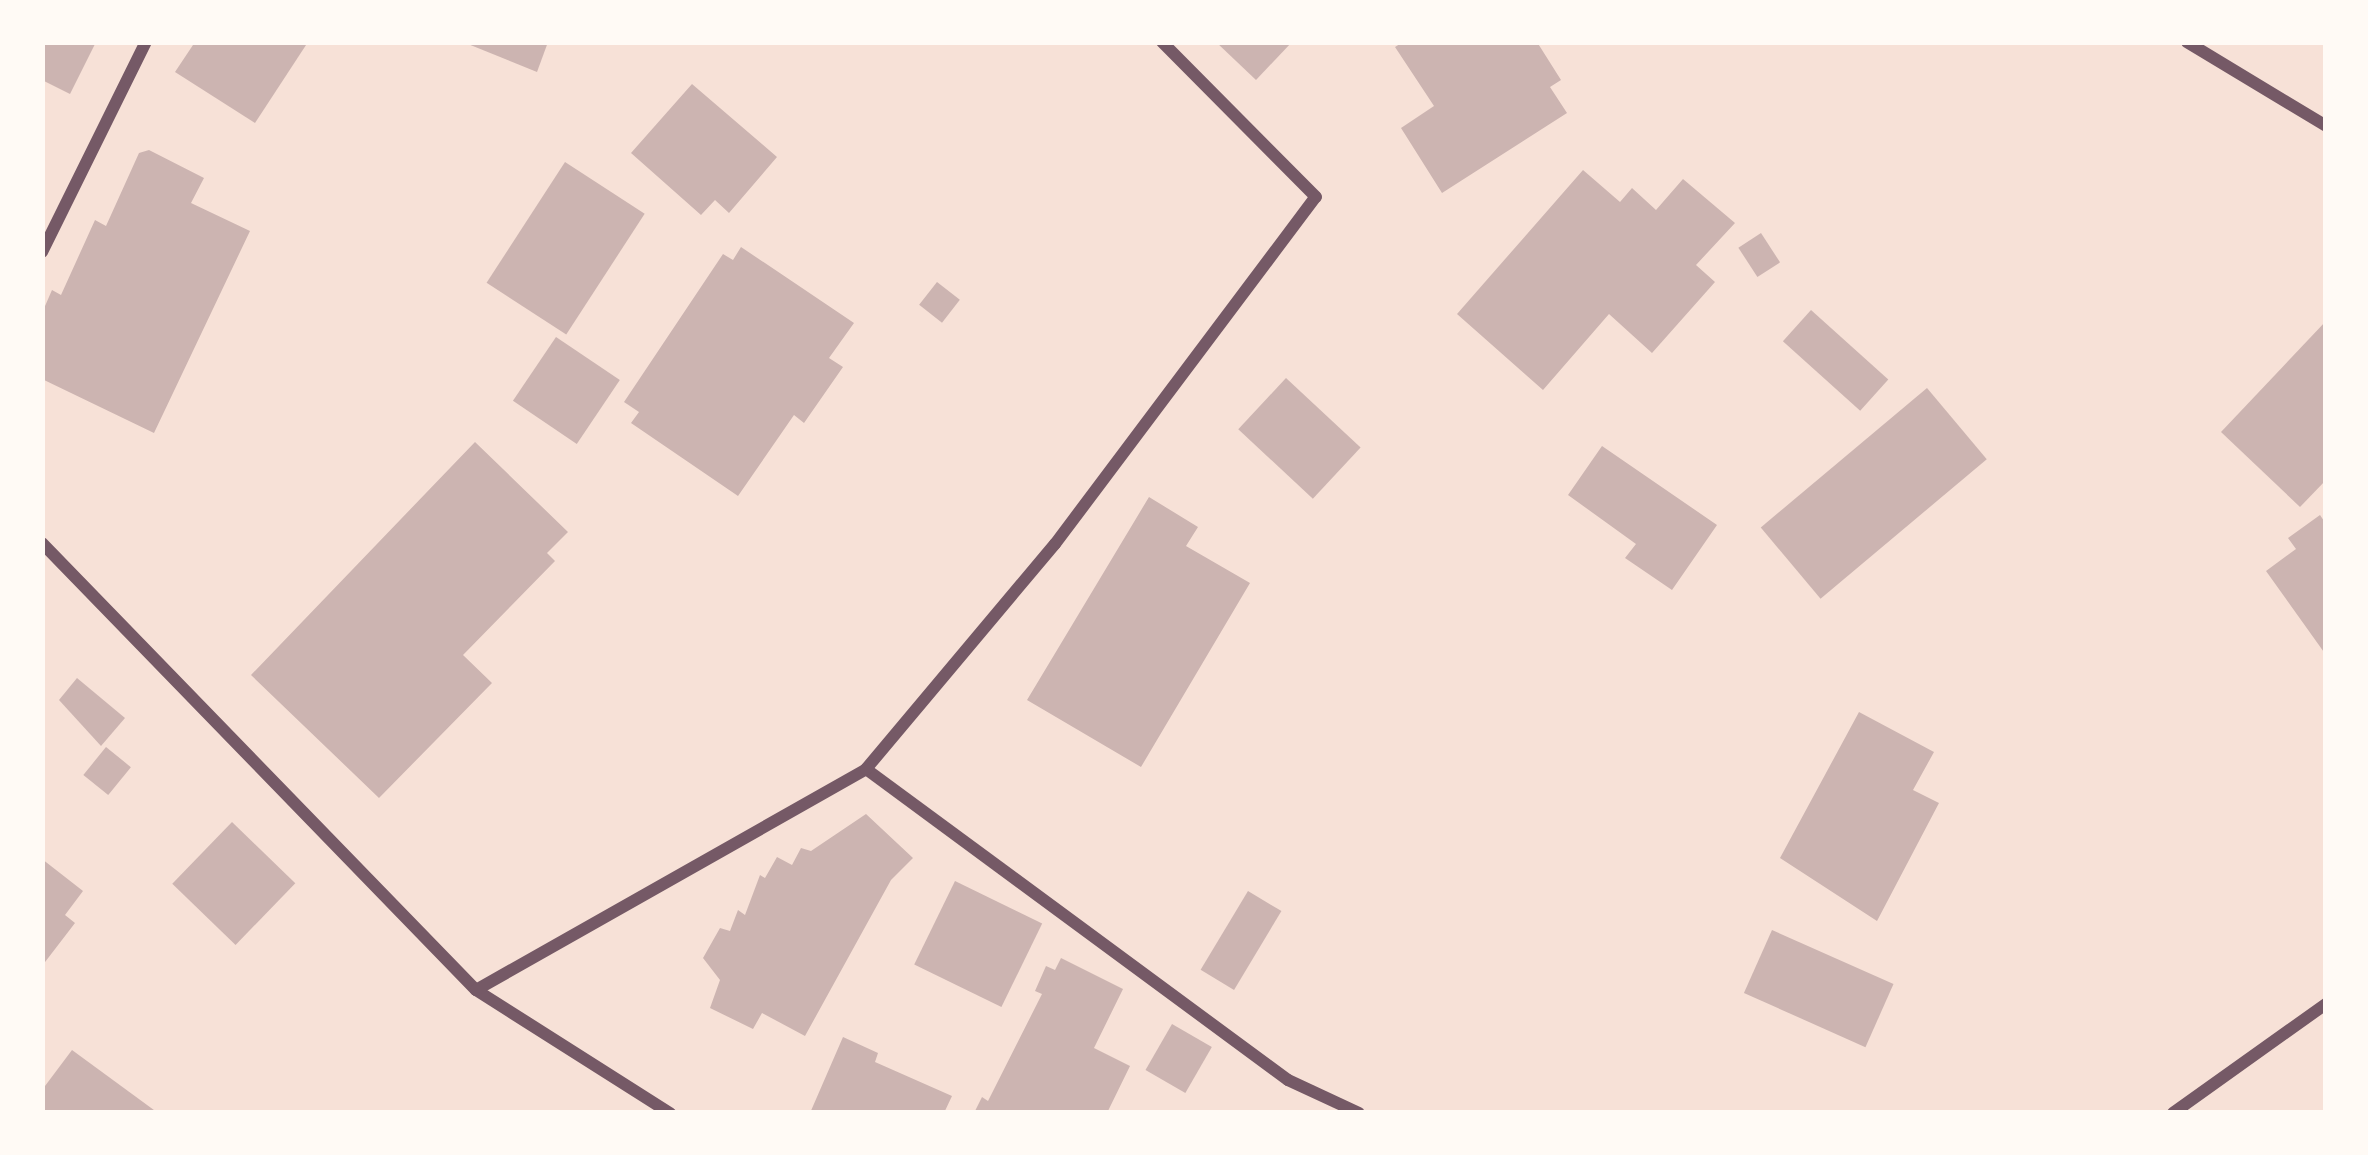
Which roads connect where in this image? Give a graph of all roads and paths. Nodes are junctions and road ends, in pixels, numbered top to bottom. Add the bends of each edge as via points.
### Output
1 (146, 42) edge
2 (1162, 42) edge
3 (2187, 42) edge
4 (2326, 126) edge
5 (42, 252) edge
6 (42, 544) edge
7 (866, 770) junction
8 (476, 990) junction
9 (2326, 1004) edge
10 (670, 1113) edge
11 (1359, 1113) edge
12 (2174, 1113) edge

1 - 5 street
2 - 7 street via 1316,197 1055,544
3 - 4 street
6 - 8 street
7 - 8 street
7 - 11 street via 1288,1080
8 - 10 street
9 - 12 street

